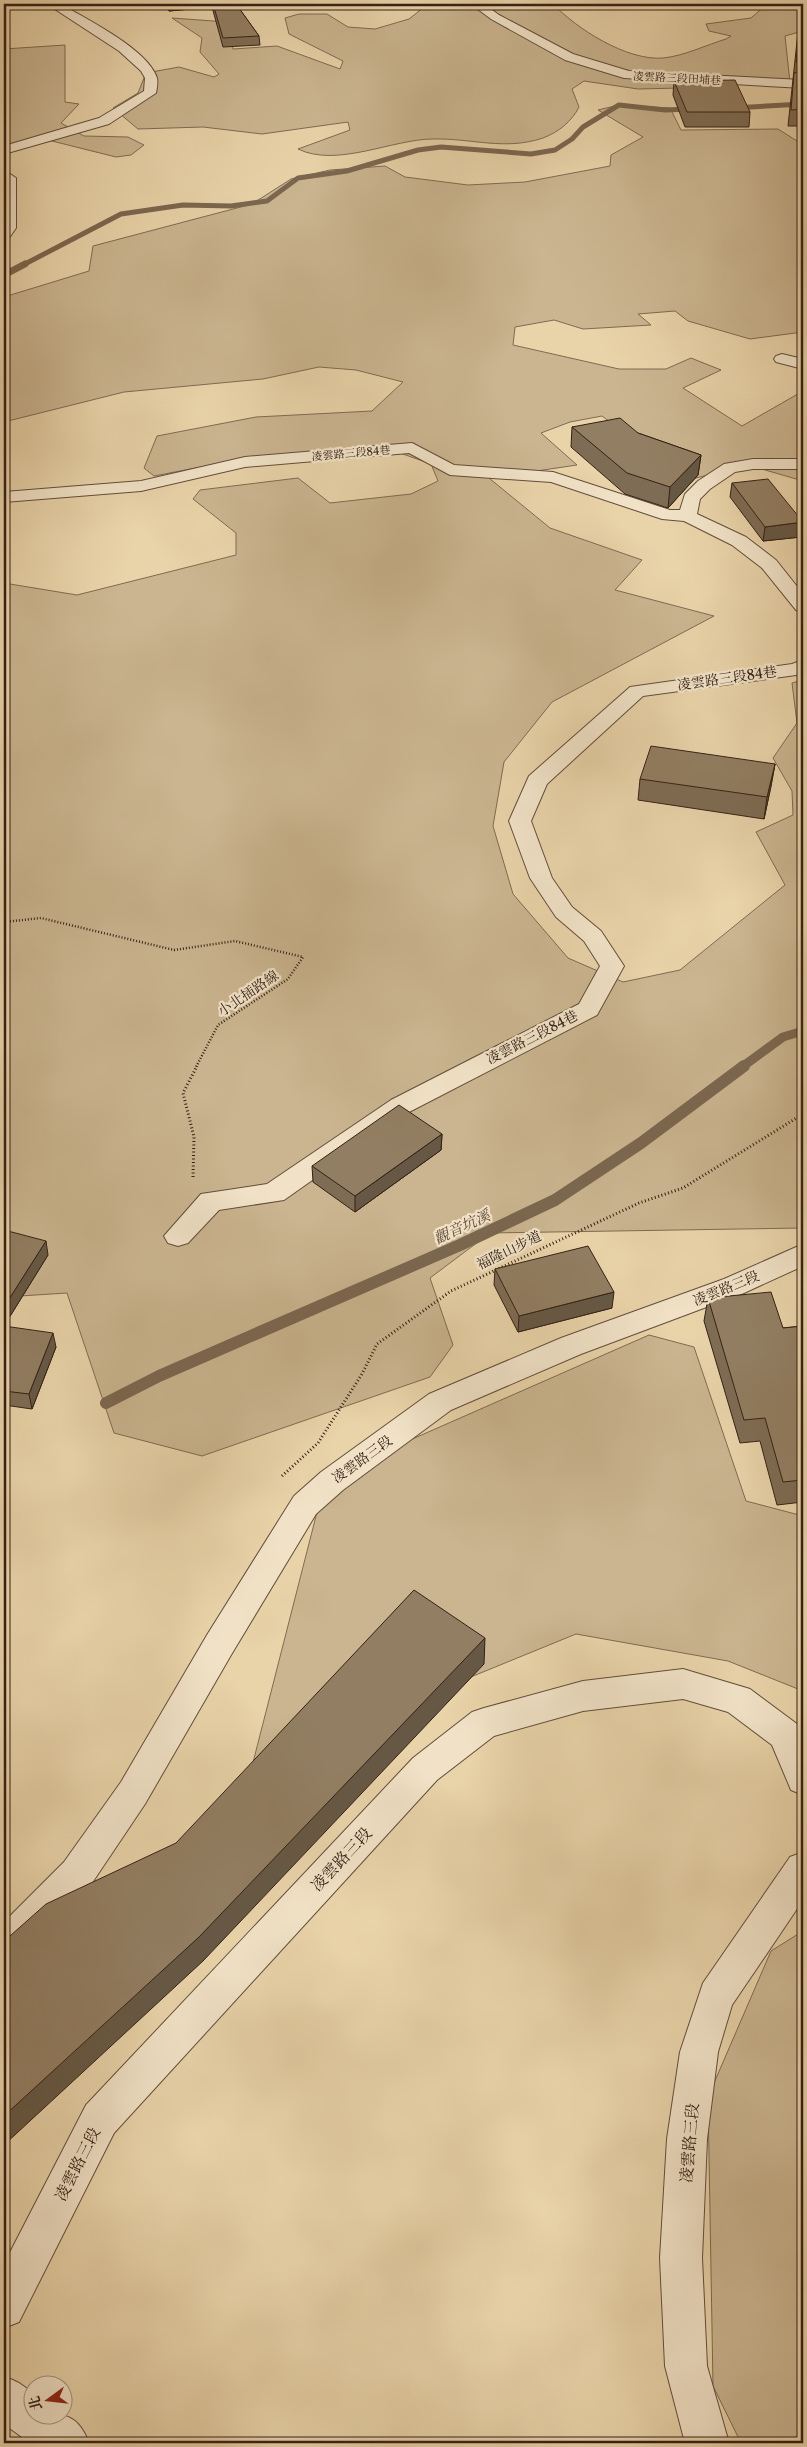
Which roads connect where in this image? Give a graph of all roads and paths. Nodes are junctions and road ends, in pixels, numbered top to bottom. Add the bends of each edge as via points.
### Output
1 (52, 4) edge
2 (477, 4) edge
3 (803, 84) edge
4 (4, 150) edge
5 (4, 174) edge
6 (4, 235) edge
7 (782, 359) dead end
8 (803, 364) edge
9 (803, 464) edge
10 (4, 497) edge
11 (688, 516) junction
12 (803, 606) edge
13 (803, 666) edge
14 (4, 922) edge
15 (803, 1114) edge
16 (194, 1137) dead end
17 (178, 1236) dead end
18 (803, 1254) edge
19 (282, 1476) dead end
20 (803, 1780) edge
21 (803, 1869) edge
22 (4, 1945) edge
23 (4, 2307) edge
24 (4, 2398) edge
25 (67, 2443) edge
26 (707, 2443) edge

1 - 4 street via 106,36 145,66 152,77 150,93 104,121
2 - 3 street, 凌雲路三段田埔巷 via 569,57 628,75
5 - 6 street via 9,178 9,228
7 - 8 street
9 - 11 street via 753,464 730,468 691,498
10 - 11 street, 凌雲路三段84巷 via 141,486 245,462 412,448 450,470 553,477 668,515
11 - 12 street, 凌雲路三段84巷 via 739,541 769,564
13 - 17 street, 凌雲路三段84巷 via 637,691 537,781 520,821 541,878 564,912 593,936 612,966 588,1009 400,1106 274,1194 211,1201
14 - 16 path, 小北插路線 via 41,918 174,950 235,941 304,956 288,979 218,1025 183,1094
15 - 19 path, 福隆山步道 via 683,1188 630,1207 452,1291 377,1344 318,1443
18 - 22 street, 凌雲路三段 via 734,1286 571,1346 440,1402 305,1504 218,1645 133,1793 77,1874
20 - 23 street, 凌雲路三段 via 786,1735 738,1700 683,1684 583,1696 484,1723 425,1769 100,2119
21 - 26 street, 凌雲路三段 via 716,1996 699,2052 687,2139 681,2258 686,2366
24 - 25 street

